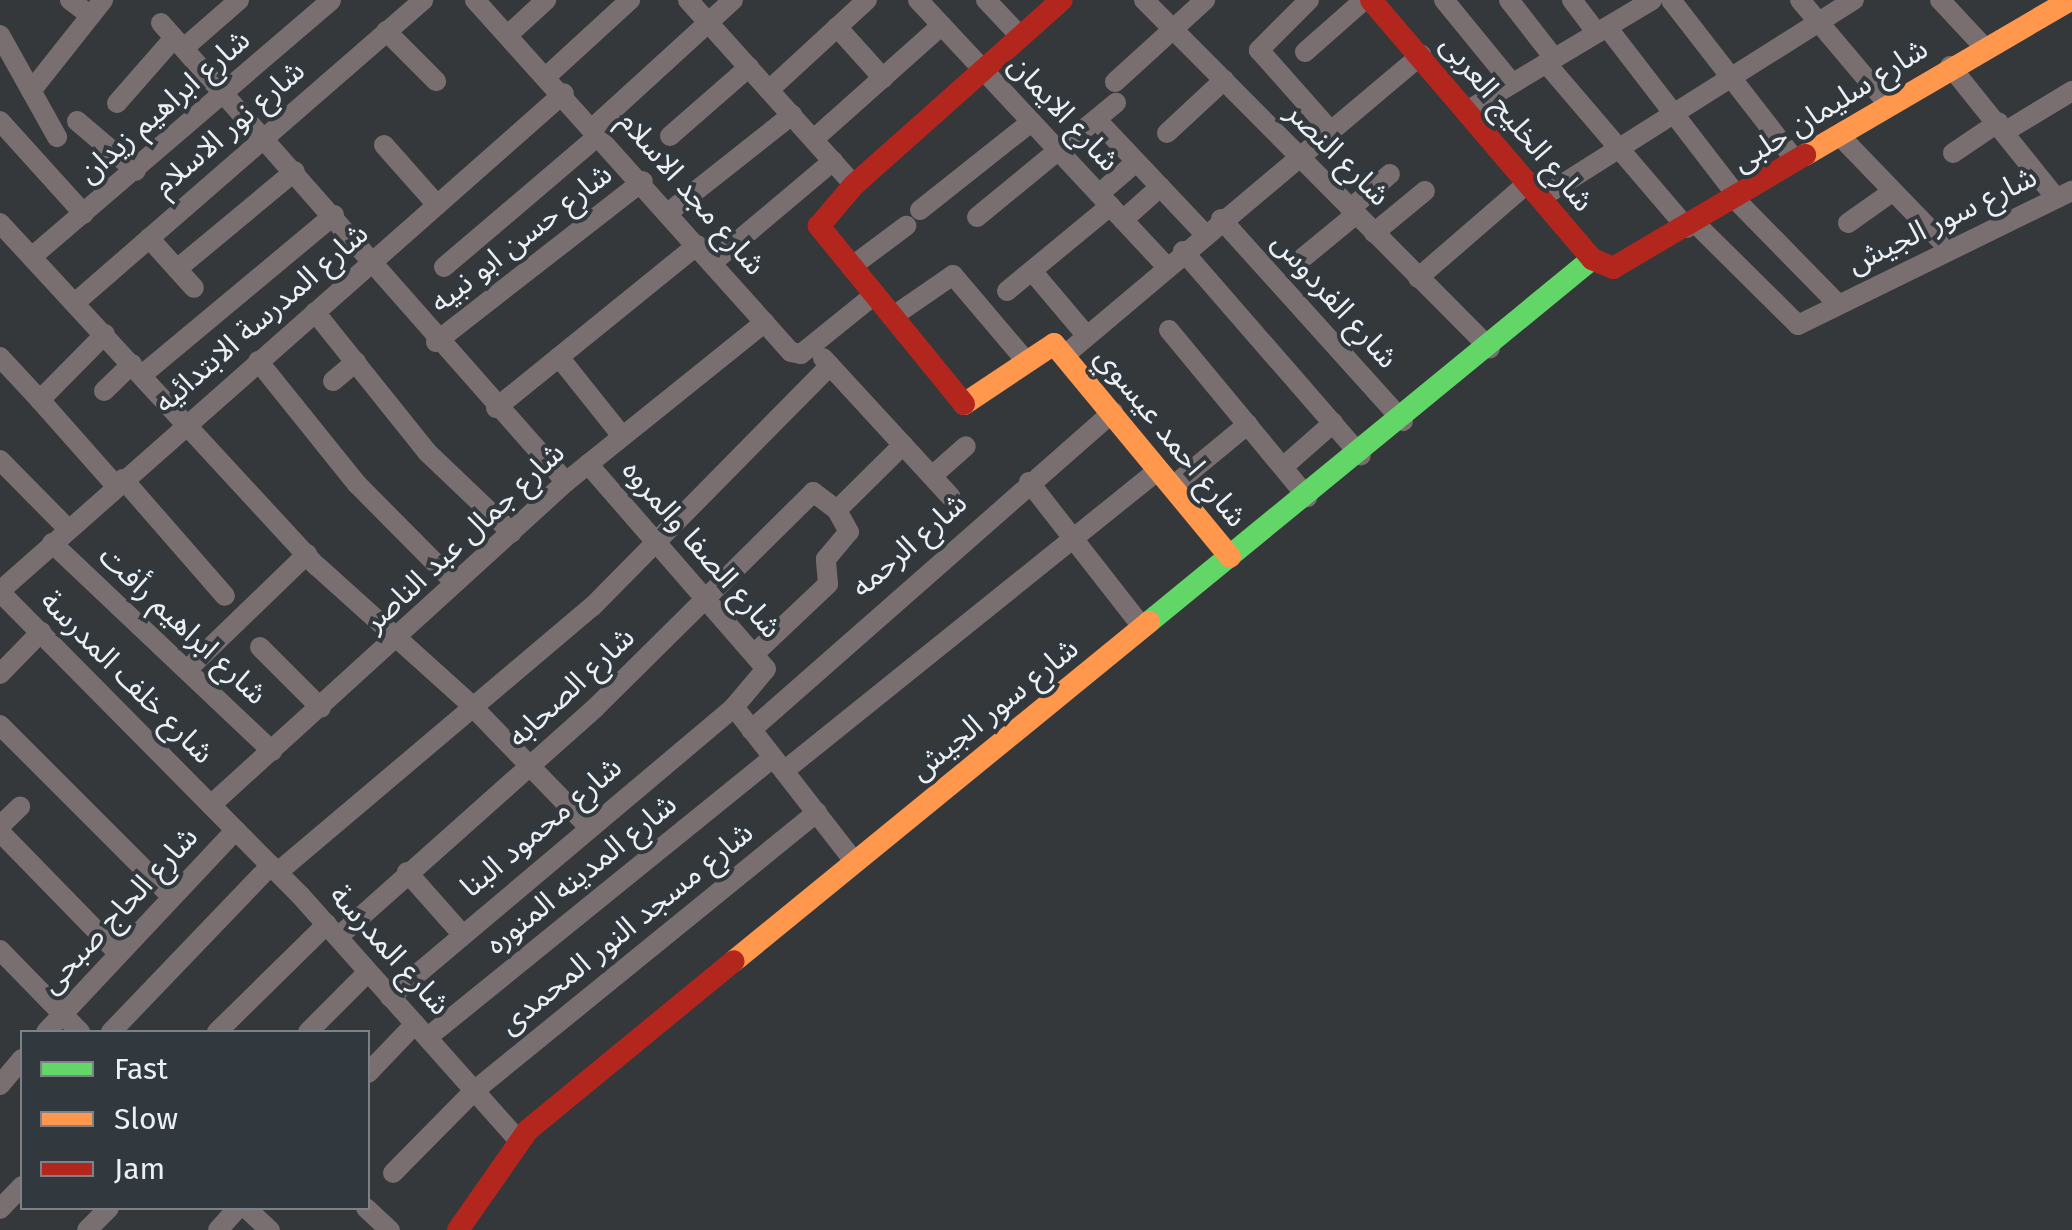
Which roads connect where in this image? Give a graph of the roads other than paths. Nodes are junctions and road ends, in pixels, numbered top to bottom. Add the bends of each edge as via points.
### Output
1 (70, 0) edge
2 (239, 0) edge
3 (332, 0) edge
4 (423, 0) edge
5 (475, 0) edge
6 (546, 0) edge
7 (630, 0) edge
8 (688, 0) edge
9 (733, 0) edge
10 (867, 0) edge
11 (918, 0) edge
12 (986, 0) edge
13 (1062, 0) edge
14 (1144, 0) edge
15 (1206, 0) edge
16 (1309, 0) edge
17 (1368, 0) edge
18 (1444, 0) edge
19 (1509, 0) edge
20 (1572, 0) edge
21 (1652, 0) edge
22 (1671, 0) edge
23 (1800, 0) edge
24 (1854, 0) edge
25 (1940, 0) edge
26 (2070, 0) edge
27 (97, 8) edge
28 (709, 22) junction
29 (1818, 24) junction
30 (942, 25) junction
31 (837, 28) junction
32 (1174, 30) junction
33 (1602, 30) junction
34 (386, 31) junction
35 (0, 35) edge
36 (508, 35) junction
37 (173, 36) junction
38 (1021, 37) junction
39 (1982, 46) junction
40 (1305, 52) dead end
41 (1421, 55) junction
42 (1550, 61) junction
43 (1950, 66) junction
44 (749, 67) junction
45 (984, 71) junction
46 (547, 76) junction
47 (883, 78) junction
48 (1731, 78) junction
49 (1224, 80) junction
50 (436, 81) dead end
51 (1512, 83) junction
52 (769, 90) junction
53 (31, 91) junction
54 (2072, 91) edge
55 (227, 94) junction
56 (564, 94) junction
57 (117, 103) dead end
58 (1888, 103) junction
59 (1470, 109) junction
60 (792, 115) junction
61 (1672, 115) junction
62 (0, 120) edge
63 (1097, 120) junction
64 (77, 121) dead end
65 (1031, 122) junction
66 (2002, 127) junction
67 (597, 130) junction
68 (1330, 130) junction
69 (1166, 133) dead end
70 (1838, 135) junction
71 (57, 136) dead end
72 (264, 136) junction
73 (670, 136) dead end
74 (814, 139) junction
75 (384, 145) dead end
76 (1618, 149) junction
77 (1060, 152) junction
78 (1953, 153) dead end
79 (1298, 156) junction
80 (834, 161) junction
81 (1796, 161) junction
82 (1136, 162) junction
83 (136, 170) junction
84 (295, 171) junction
85 (1390, 174) dead end
86 (643, 181) junction
87 (854, 185) junction
88 (1160, 187) junction
89 (1536, 189) junction
90 (1425, 191) dead end
91 (1892, 192) junction
92 (2064, 194) edge
93 (1737, 198) junction
94 (437, 205) junction
95 (1110, 207) junction
96 (669, 212) junction
97 (1353, 212) junction
98 (84, 214) junction
99 (334, 215) junction
100 (977, 216) dead end
101 (1222, 219) junction
102 (1848, 223) dead end
103 (1692, 226) junction
104 (2, 230) edge
105 (1204, 233) junction
106 (1374, 233) junction
107 (148, 238) junction
108 (697, 244) junction
109 (1950, 250) junction
110 (1183, 251) junction
111 (34, 255) junction
112 (1592, 259) junction
113 (1299, 260) dead end
114 (372, 262) junction
115 (712, 262) junction
116 (1166, 266) junction
117 (1626, 266) joint
118 (444, 267) dead end
119 (851, 267) junction
120 (177, 269) junction
121 (1032, 271) junction
122 (1418, 278) junction
123 (194, 288) dead end
124 (1007, 291) dead end
125 (874, 295) junction
126 (76, 302) junction
127 (1838, 304) junction
128 (315, 312) junction
129 (892, 318) junction
130 (765, 322) junction
131 (1169, 330) dead end
132 (104, 334) junction
133 (1087, 336) junction
134 (436, 342) junction
135 (811, 346) junction
136 (1490, 349) junction
137 (1066, 355) junction
138 (0, 357) edge
139 (559, 357) junction
140 (258, 361) junction
141 (1026, 361) junction
142 (356, 362) junction
143 (830, 366) junction
144 (137, 370) junction
145 (333, 381) dead end
146 (104, 390) dead end
147 (40, 400) junction
148 (496, 408) junction
149 (1113, 412) junction
150 (1403, 421) junction
151 (186, 423) junction
152 (1333, 423) junction
153 (1248, 424) junction
154 (622, 436) junction
155 (903, 445) junction
156 (966, 446) dead end
157 (1361, 456) junction
158 (588, 464) junction
159 (1283, 467) junction
160 (4, 473) edge
161 (932, 476) junction
162 (1166, 477) junction
163 (566, 482) junction
164 (1029, 482) junction
165 (120, 483) junction
166 (950, 496) dead end
167 (1307, 497) junction
168 (838, 510) junction
169 (512, 533) junction
170 (60, 536) junction
171 (1072, 536) junction
172 (660, 542) junction
173 (307, 554) junction
174 (1230, 557) junction
175 (454, 582) junction
176 (0, 591) edge
177 (225, 596) dead end
178 (708, 599) junction
179 (1143, 628) junction
180 (41, 632) junction
181 (399, 639) junction
182 (260, 647) dead end
183 (754, 654) junction
184 (187, 670) junction
185 (0, 674) edge
186 (470, 704) junction
187 (321, 708) junction
188 (734, 708) junction
189 (0, 725) edge
190 (751, 730) junction
191 (272, 751) junction
192 (531, 764) junction
193 (779, 765) junction
194 (211, 805) junction
195 (20, 808) dead end
196 (817, 812) junction
197 (588, 826) junction
198 (0, 829) edge
199 (236, 830) junction
200 (854, 861) junction
201 (274, 868) junction
202 (407, 872) junction
203 (172, 897) junction
204 (332, 930) junction
205 (461, 934) junction
206 (0, 950) edge
207 (119, 954) junction
208 (368, 972) junction
209 (390, 997) junction
210 (62, 1014) junction
211 (48, 1030) edge
212 (78, 1030) edge
213 (114, 1030) edge
214 (219, 1030) edge
215 (310, 1030) edge
216 (421, 1030) junction
217 (370, 1071) edge
218 (474, 1090) junction
219 (518, 1140) junction
220 (393, 1173) dead end
221 (20, 1188) edge
222 (0, 1209) edge
223 (107, 1210) edge
224 (236, 1210) edge
225 (248, 1210) edge
226 (368, 1210) edge
227 (87, 1230) edge
228 (218, 1230) edge
229 (270, 1230) edge
230 (390, 1230) edge
231 (458, 1230) edge

1 - 27 street
2 - 37 street
3 - 55 street, شارع ابراهيم زيدان
4 - 34 street, شارع نور الاسلام
5 - 36 street, شارع مجد الاسلام
6 - 36 street
7 - 46 street
8 - 28 street
9 - 28 street
10 - 31 street
11 - 30 street, شارع الايمان
12 - 38 street
13 - 38 street
14 - 32 street, شارع النصر
15 - 32 street
16 - 68 street via 1259,50
17 - 40 street
17 - 41 street, شارع الخليج العربى
18 - 51 street
19 - 42 street
20 - 33 street
21 - 33 street
22 - 48 street
23 - 29 street
24 - 29 street
25 - 39 street
26 - 39 street, شارع سليمان حلبى
27 - 53 street
28 - 44 street
28 - 67 street
29 - 48 street
29 - 58 street
30 - 45 street, شارع الايمان
30 - 47 street
31 - 47 street
31 - 52 street
32 - 49 street, شارع النصر
32 - 63 street
33 - 42 street
33 - 61 street
34 - 50 street
34 - 72 street, شارع نور الاسلام
35 - 53 street
36 - 46 street, شارع مجد الاسلام
37 - 55 street
37 - 57 street
38 - 45 street
39 - 43 street, شارع سليمان حلبى
41 - 59 street, شارع الخليج العربى
41 - 68 street
42 - 51 street
42 - 76 street
43 - 58 street, شارع سليمان حلبى
43 - 66 street
44 - 52 street
44 - 73 street
45 - 65 street, شارع الايمان
45 - 87 street
46 - 56 street, شارع مجد الاسلام
47 - 74 street
48 - 61 street
48 - 81 street
49 - 69 street
49 - 79 street, شارع النصر
51 - 59 street
52 - 60 street
53 - 71 street
54 - 66 street
55 - 72 street
55 - 83 street, شارع ابراهيم زيدان
56 - 67 street, شارع مجد الاسلام
56 - 94 street, شارع المدرسة الابتدائيه
58 - 70 street, شارع سليمان حلبى
59 - 89 street, شارع الخليج العربى
60 - 74 street
60 - 96 street
61 - 76 street
61 - 93 street
62 - 98 street
63 - 77 street
63 - 82 street
64 - 83 street
65 - 77 street, شارع الايمان
65 - 119 street
66 - 78 street
66 - 92 street
67 - 86 street, شارع مجد الاسلام
67 - 118 street
68 - 79 street
70 - 81 street, شارع سليمان حلبى
70 - 91 street
72 - 84 street
72 - 107 street, شارع نور الاسلام
74 - 80 street
75 - 94 street
76 - 89 street
76 - 103 street
77 - 95 street, شارع الايمان
77 - 100 street
79 - 97 street, شارع النصر
79 - 101 street
80 - 87 street
80 - 115 street
81 - 93 street, شارع سليمان حلبى
82 - 88 street
82 - 95 street
83 - 98 street, شارع ابراهيم زيدان
84 - 99 street
84 - 120 street
85 - 97 street
86 - 96 street, شارع مجد الاسلام
86 - 134 street, شارع حسن ابو نبيه
87 - 119 street via 819,226
88 - 95 street
88 - 105 street
89 - 112 street, شارع الخليج العربى
89 - 122 street
90 - 106 street
91 - 102 street
91 - 109 street
92 - 109 street, شارع سور الجيش
93 - 103 street, شارع سليمان حلبى
93 - 127 street
94 - 114 street, شارع المدرسة الابتدائيه
95 - 116 street, شارع الايمان
95 - 121 street
96 - 108 street, شارع مجد الاسلام
97 - 106 street, شارع النصر
97 - 113 street
98 - 111 street, شارع ابراهيم زيدان
99 - 114 street
99 - 144 street
101 - 105 street
101 - 150 street, شارع الفردوس
103 - 117 street, شارع سليمان حلبى
103 - 127 street, شارع سور الجيش via 1794,324
104 - 111 street
105 - 110 street
106 - 122 street, شارع النصر
107 - 120 street
107 - 126 street, شارع نور الاسلام
108 - 115 street, شارع مجد الاسلام
108 - 139 street
109 - 127 street, شارع سور الجيش
110 - 116 street
110 - 152 street
111 - 126 street
112 - 117 street, شارع الخليج العربى
112 - 136 street, شارع سور الجيش
114 - 128 street, شارع المدرسة الابتدائيه
114 - 134 street
115 - 130 street, شارع مجد الاسلام
116 - 133 street
119 - 125 street
120 - 123 street
121 - 124 street
121 - 133 street
122 - 136 street, شارع النصر
125 - 129 street
125 - 135 street
126 - 132 street
128 - 140 street, شارع المدرسة الابتدائيه
128 - 142 street
129 - 141 street via 953,275
129 - 141 street via 968,408
130 - 135 street, شارع مجد الاسلام via 791,352
130 - 154 street, شارع جمال عبد الناصر
131 - 153 street
132 - 144 street
132 - 147 street
133 - 137 street
134 - 148 street
135 - 143 street
136 - 150 street, شارع سور الجيش
137 - 141 street via 1049,344
137 - 149 street, شارع احمد عيسوي
138 - 147 street
139 - 148 street
139 - 154 street
140 - 151 street, شارع المدرسة الابتدائيه
140 - 175 street via 357,484
142 - 145 street
142 - 169 street via 427,452
143 - 155 street
143 - 172 street
144 - 146 street
144 - 151 street
147 - 165 street
148 - 163 street
149 - 162 street, شارع احمد عيسوي
149 - 164 street, شارع الرحمه
150 - 157 street, شارع سور الجيش
151 - 165 street, شارع المدرسة الابتدائيه
151 - 173 street
152 - 157 street
152 - 159 street
153 - 159 street
153 - 162 street
154 - 158 street, شارع جمال عبد الناصر
155 - 161 street
155 - 168 street
156 - 161 street
157 - 167 street, شارع سور الجيش
158 - 163 street, شارع جمال عبد الناصر
158 - 172 street, شارع الصفا والمروه
159 - 167 street
160 - 170 street
161 - 166 street
162 - 171 street
162 - 174 street, شارع احمد عيسوي
163 - 169 street, شارع جمال عبد الناصر
164 - 171 street
164 - 190 street, شارع الرحمه
165 - 170 street, شارع المدرسة الابتدائيه
165 - 177 street
167 - 174 street, شارع سور الجيش
168 - 178 street, شارع الصحابه via 813,492
168 - 183 street via 850,532 826,559 831,580
169 - 175 street, شارع جمال عبد الناصر
170 - 176 street, شارع المدرسة الابتدائيه
170 - 184 street, شارع ابراهيم رأفت
171 - 179 street
171 - 193 street
172 - 178 street, شارع الصفا والمروه
172 - 186 street
173 - 181 street
173 - 184 street
174 - 179 street, شارع سور الجيش
175 - 181 street, شارع جمال عبد الناصر
176 - 180 street, شارع خلف المدرسة
178 - 183 street, شارع الصفا والمروه
178 - 192 street, شارع الصحابه
179 - 200 street, شارع سور الجيش
180 - 185 street
180 - 194 street, شارع خلف المدرسة
181 - 186 street
181 - 187 street, شارع جمال عبد الناصر
182 - 187 street
183 - 188 street, شارع الصفا والمروه via 766,674
184 - 191 street, شارع ابراهيم رأفت
186 - 192 street
186 - 201 street
187 - 191 street, شارع جمال عبد الناصر
188 - 190 street
188 - 197 street, شارع محمود البنا
189 - 203 street
190 - 193 street
191 - 194 street, شارع جمال عبد الناصر
192 - 197 street
192 - 202 street, شارع الصحابه
193 - 196 street
193 - 216 street, شارع المدينه المنوره
194 - 199 street, شارع المدرسة
195 - 198 street
196 - 200 street
196 - 218 street, شارع مسجد النور المحمدى
197 - 205 street, شارع محمود البنا
198 - 207 street
199 - 201 street, شارع المدرسة
199 - 203 street, شارع الحاج صبحى
200 - 219 street, شارع سور الجيش
201 - 204 street, شارع المدرسة
201 - 213 street
202 - 204 street, شارع الصحابه
202 - 205 street
203 - 207 street, شارع الحاج صبحى
204 - 208 street, شارع المدرسة
204 - 214 street, شارع الصحابه
205 - 209 street, شارع محمود البنا
206 - 210 street
207 - 210 street, شارع الحاج صبحى
208 - 209 street, شارع المدرسة
208 - 215 street
209 - 216 street, شارع المدرسة
210 - 211 street, شارع الحاج صبحى
210 - 212 street
216 - 217 street, شارع المدينه المنوره
216 - 218 street, شارع المدرسة
218 - 219 street, شارع المدرسة
218 - 220 street, شارع مسجد النور المحمدى
219 - 231 street, شارع سور الجيش
221 - 222 street
223 - 227 street
224 - 228 street
225 - 229 street
226 - 230 street

